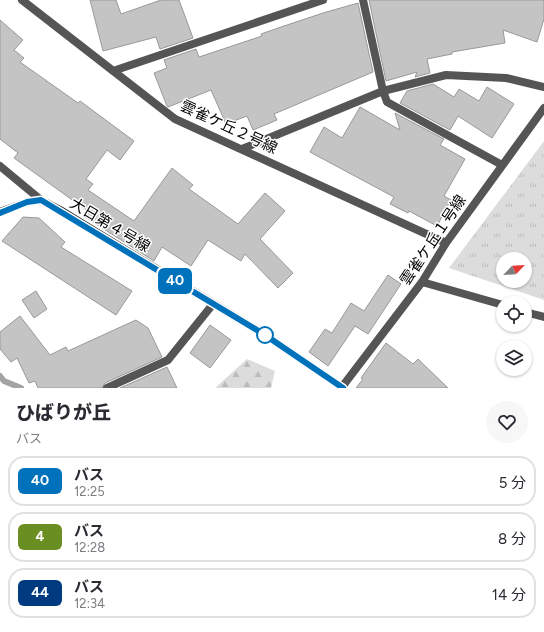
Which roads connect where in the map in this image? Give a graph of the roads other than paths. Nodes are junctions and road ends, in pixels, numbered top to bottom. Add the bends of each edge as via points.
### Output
1 (22, 0) edge
2 (323, 0) edge
3 (363, 0) edge
4 (113, 71) junction
5 (544, 87) edge
6 (383, 91) junction
7 (544, 108) edge
8 (242, 149) junction
9 (502, 165) junction
10 (0, 166) edge
11 (41, 200) junction
12 (0, 212) edge
13 (446, 243) junction
14 (422, 282) junction
15 (213, 304) junction
16 (496, 304) edge
17 (532, 314) edge
18 (544, 317) edge
19 (343, 387) edge
20 (106, 388) edge

1 - 4 street, 雲雀ケ丘２号線
2 - 4 street
3 - 6 street
4 - 8 street, 雲雀ケ丘２号線 via 175,119
5 - 6 street via 506,78 446,75
6 - 8 street
6 - 9 street via 387,102
7 - 9 street, 雲雀ケ丘１号線
8 - 13 street, 雲雀ケ丘２号線
9 - 13 street, 雲雀ケ丘１号線
10 - 11 street
11 - 12 street via 27,202
11 - 15 street, 大日第４号線
13 - 14 street, 雲雀ケ丘１号線
14 - 16 street
14 - 19 street, 雲雀ケ丘１号線
15 - 19 street, 大日第４号線
15 - 20 street via 168,360
17 - 18 street

